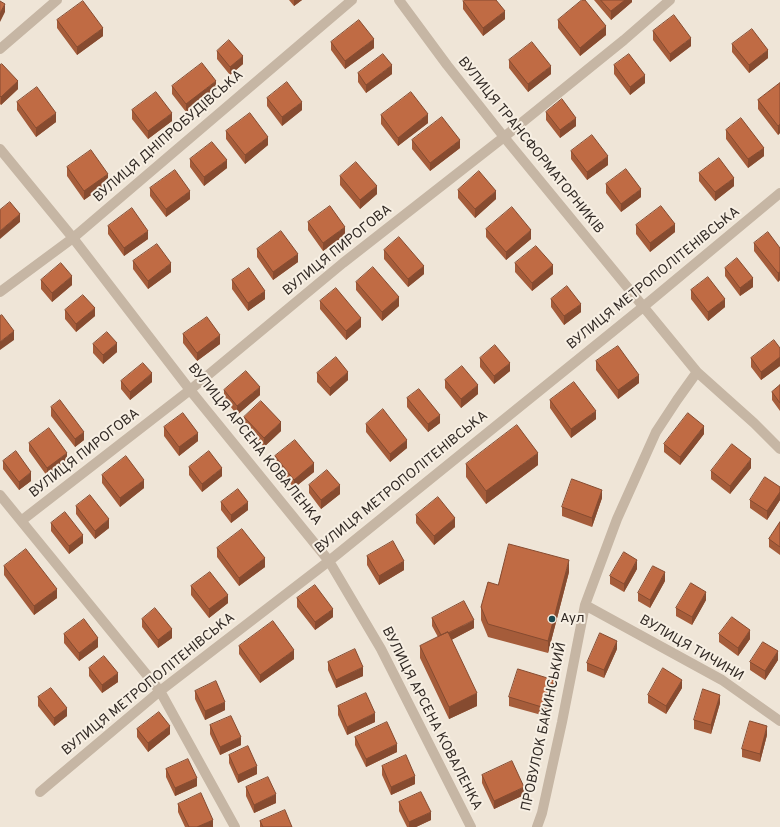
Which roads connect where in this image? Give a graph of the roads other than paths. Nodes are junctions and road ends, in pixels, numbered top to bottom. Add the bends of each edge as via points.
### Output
1 (57, 0) edge
2 (352, 0) edge
3 (399, 0) edge
4 (670, 0) edge
5 (0, 49) edge
6 (504, 137) junction
7 (0, 149) edge
8 (780, 193) edge
9 (73, 238) junction
10 (0, 292) edge
11 (643, 307) junction
12 (697, 372) junction
13 (190, 390) junction
14 (780, 449) edge
15 (0, 495) edge
16 (21, 521) junction
17 (329, 561) junction
18 (585, 605) junction
19 (160, 691) junction
20 (780, 721) edge
21 (40, 792) dead end
22 (235, 827) edge
23 (471, 827) edge
24 (537, 827) edge

1 - 5 street
2 - 9 street, ВУЛИЦЯ ДНІПРОБУДІВСЬКА
3 - 6 street, ВУЛИЦЯ ТРАНСФОРМАТОРНИКІВ
4 - 6 street, ВУЛИЦЯ ПИРОГОВА
6 - 11 street, ВУЛИЦЯ ТРАНСФОРМАТОРНИКІВ
6 - 13 street, ВУЛИЦЯ ПИРОГОВА via 343,263
7 - 9 street, ВУЛИЦЯ АРСЕНА КОВАЛЕНКА
8 - 11 street, ВУЛИЦЯ МЕТРОПОЛІТЕНІВСЬКА
9 - 10 street, ВУЛИЦЯ ДНІПРОБУДІВСЬКА
9 - 13 street, ВУЛИЦЯ АРСЕНА КОВАЛЕНКА
11 - 12 street, ВУЛИЦЯ ТРАНСФОРМАТОРНИКІВ
11 - 17 street, ВУЛИЦЯ МЕТРОПОЛІТЕНІВСЬКА
12 - 14 street, ВУЛИЦЯ ТРАНСФОРМАТОРНИКІВ
12 - 18 street, ПРОВУЛОК БАКИНСЬКИЙ via 656,432 616,519
13 - 16 street, ВУЛИЦЯ ПИРОГОВА
13 - 17 street, ВУЛИЦЯ АРСЕНА КОВАЛЕНКА
15 - 16 street
16 - 19 street
17 - 19 street, ВУЛИЦЯ МЕТРОПОЛІТЕНІВСЬКА
17 - 23 street, ВУЛИЦЯ АРСЕНА КОВАЛЕНКА via 380,649
18 - 20 street, ВУЛИЦЯ ТИЧИНИ via 722,680
18 - 24 street, ПРОВУЛОК БАКИНСЬКИЙ via 562,722
19 - 21 street, ВУЛИЦЯ МЕТРОПОЛІТЕНІВСЬКА
19 - 22 street

